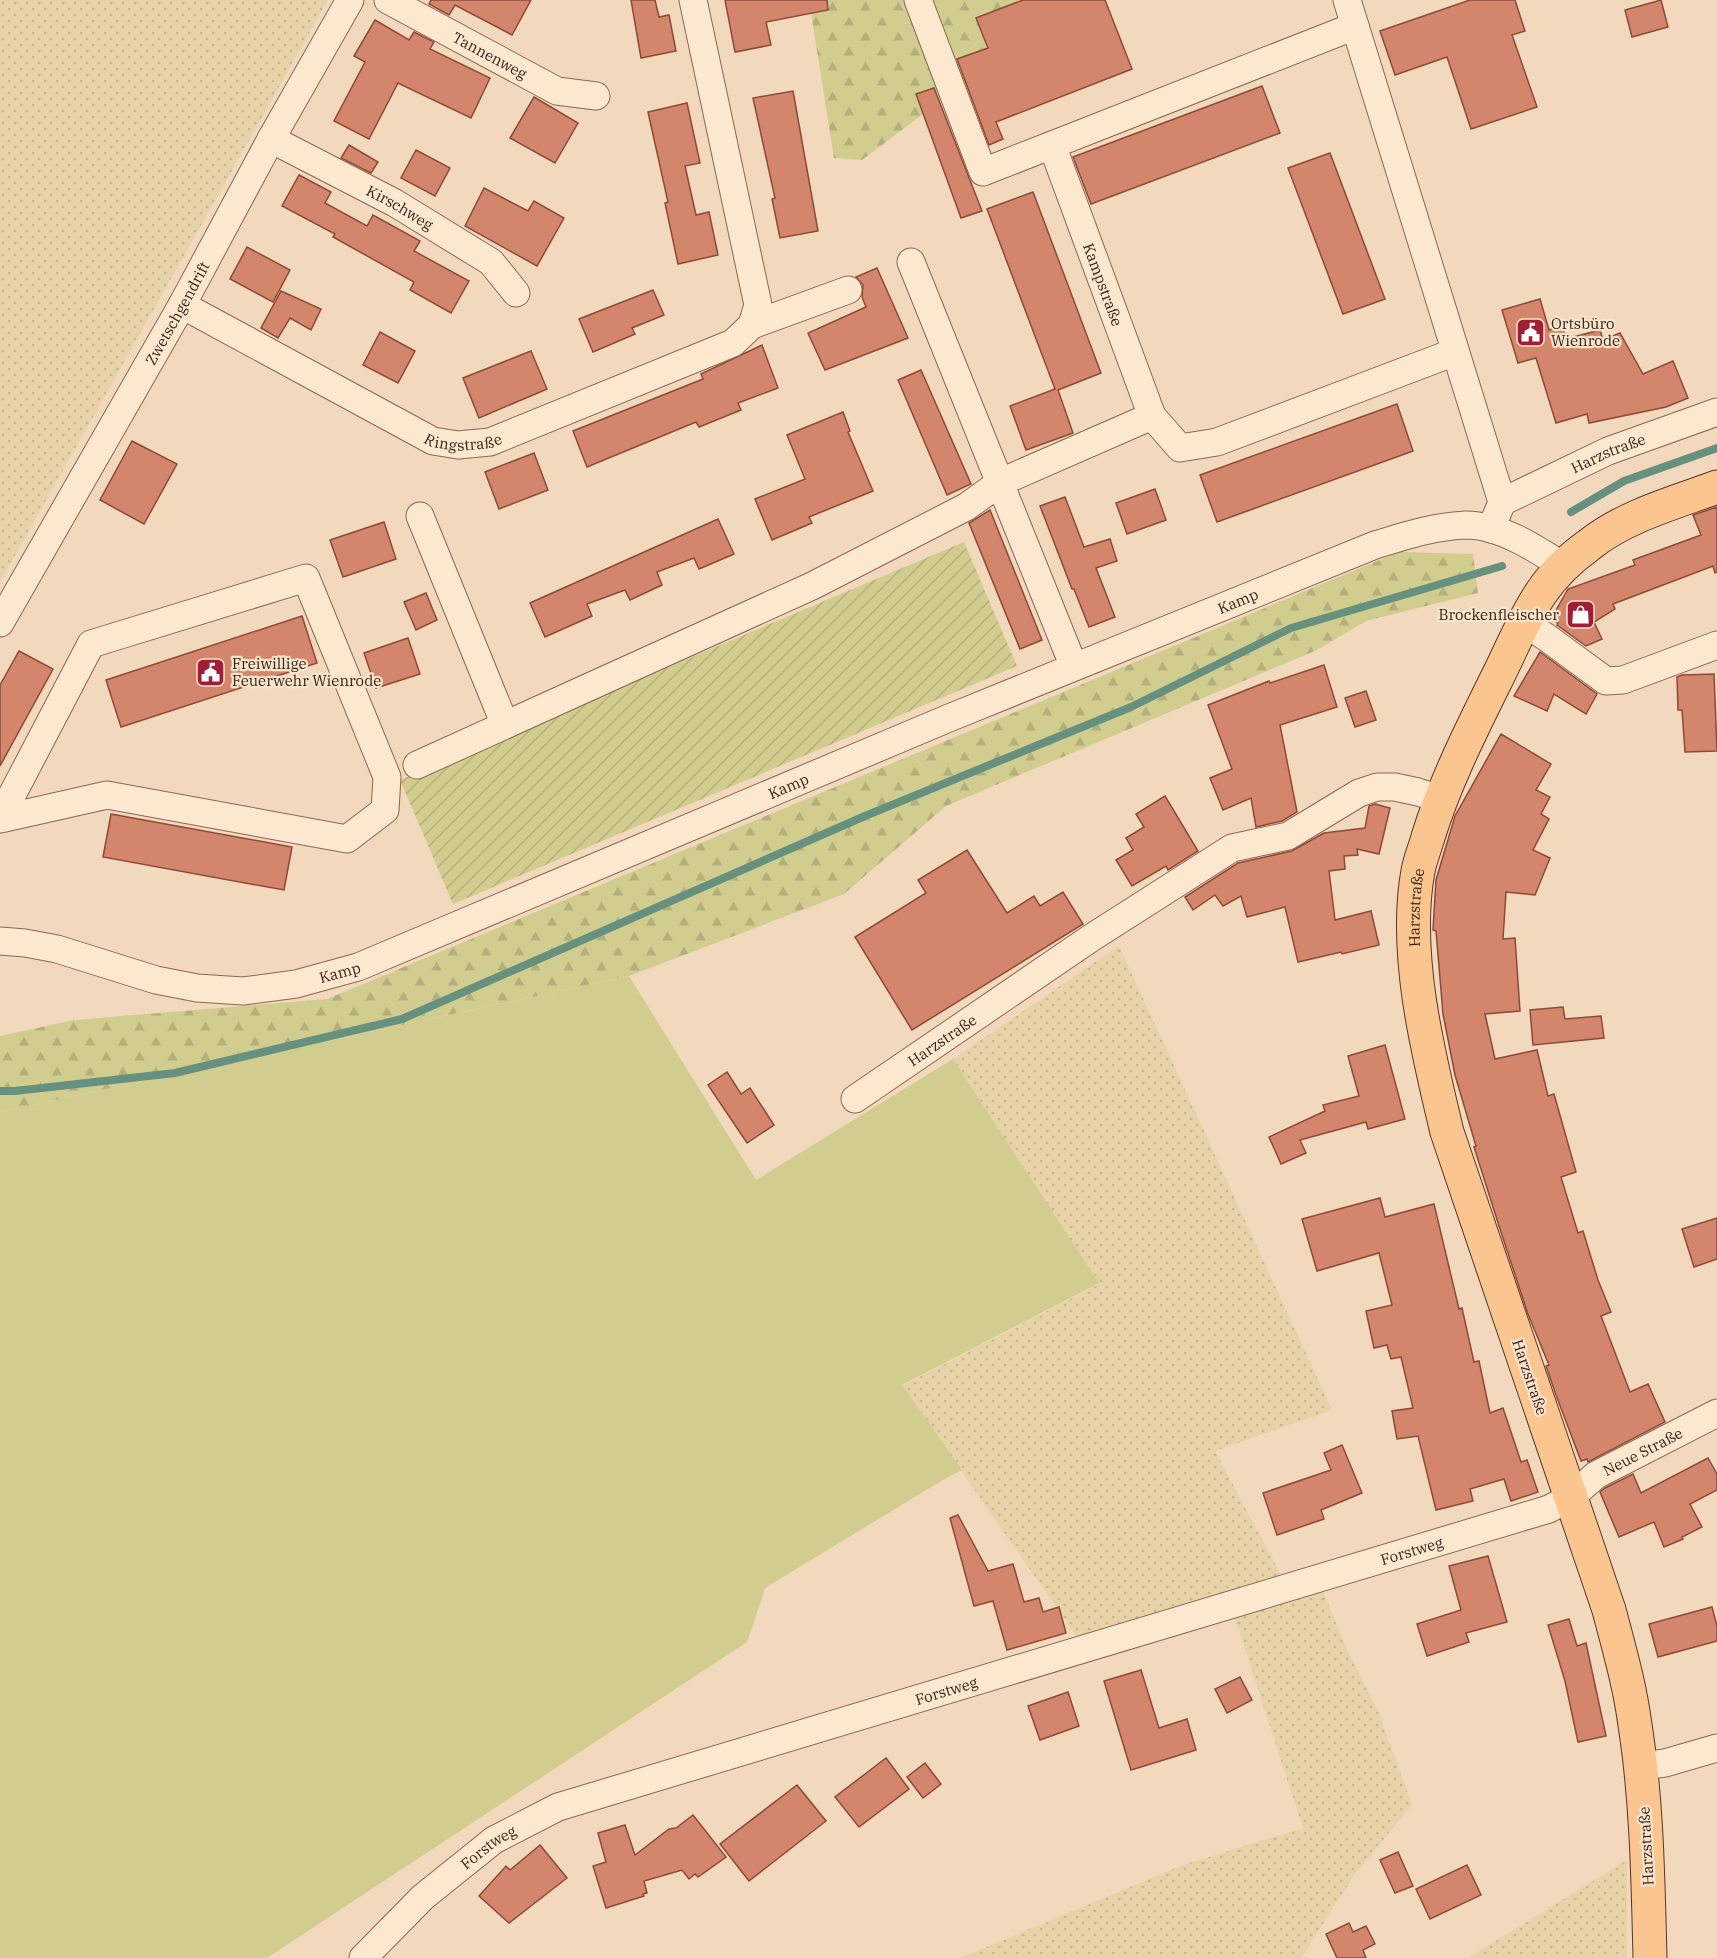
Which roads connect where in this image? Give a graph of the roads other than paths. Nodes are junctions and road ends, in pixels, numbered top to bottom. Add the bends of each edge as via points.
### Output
1 (350, 0) edge
2 (388, 0) edge
3 (693, 0) edge
4 (918, 0) edge
5 (1347, 0) edge
6 (1355, 26) junction
7 (596, 96) dead end
8 (271, 139) junction
9 (1052, 145) junction
10 (911, 262) dead end
11 (848, 290) dead end
12 (516, 293) dead end
13 (182, 305) junction
14 (752, 325) junction
15 (1455, 352) junction
16 (1717, 412) edge
17 (1152, 416) junction
18 (1001, 482) junction
19 (1717, 487) edge
20 (1502, 502) junction
21 (420, 516) dead end
22 (1491, 529) junction
23 (1564, 567) junction
24 (0, 623) edge
25 (1524, 623) junction
26 (1717, 645) edge
27 (1074, 667) junction
28 (505, 725) junction
29 (417, 765) dead end
30 (1440, 799) junction
31 (0, 819) edge
32 (0, 941) edge
33 (855, 1099) dead end
34 (1717, 1413) edge
35 (1571, 1497) junction
36 (1717, 1748) edge
37 (1641, 1766) junction
38 (363, 1958) edge
39 (1650, 1958) edge

1 - 8 street, Zwetschgendrift
2 - 7 street, Tannenweg via 557,91
3 - 14 street via 758,305
4 - 9 street via 983,171
5 - 6 street
6 - 9 street
6 - 15 street
8 - 12 street, Kirschweg via 395,203 491,262
8 - 13 street, Zwetschgendrift
9 - 17 street, Kampstraße
10 - 18 street
11 - 14 street, Ringstraße
13 - 14 street, Ringstraße via 434,441 458,445 490,442 714,351 733,343
13 - 24 street, Zwetschgendrift
15 - 17 street, Kampstraße via 1217,442 1180,448
15 - 20 street
16 - 20 street, Harzstraße via 1608,452
17 - 18 street
18 - 27 street
18 - 28 street via 966,507 812,586
19 - 23 main road, Harzstraße via 1617,527
20 - 22 street
21 - 28 street
22 - 23 street, Kamp via 1531,546
22 - 27 street, Kamp via 1445,527 1376,545
23 - 25 main road, Harzstraße via 1541,593
25 - 26 street via 1606,681 1623,680
25 - 30 main road, Harzstraße
27 - 32 street, Kamp via 358,967 296,984 243,991 197,988 156,980 57,949
28 - 29 street
30 - 33 street, Harzstraße via 1395,787 1377,787 1359,792 1288,836 1232,848 1091,938
30 - 35 main road, Harzstraße via 1418,871 1414,920 1416,963 1434,1081 1447,1132
31 - 31 street via 107,795 347,839 385,810 387,777 306,579 91,644
34 - 35 street, Neue Straße via 1596,1475
35 - 37 main road, Harzstraße via 1609,1610 1628,1684
35 - 38 street, Forstweg via 1549,1509 558,1807 494,1840 423,1897
36 - 37 street
37 - 39 main road, Harzstraße

